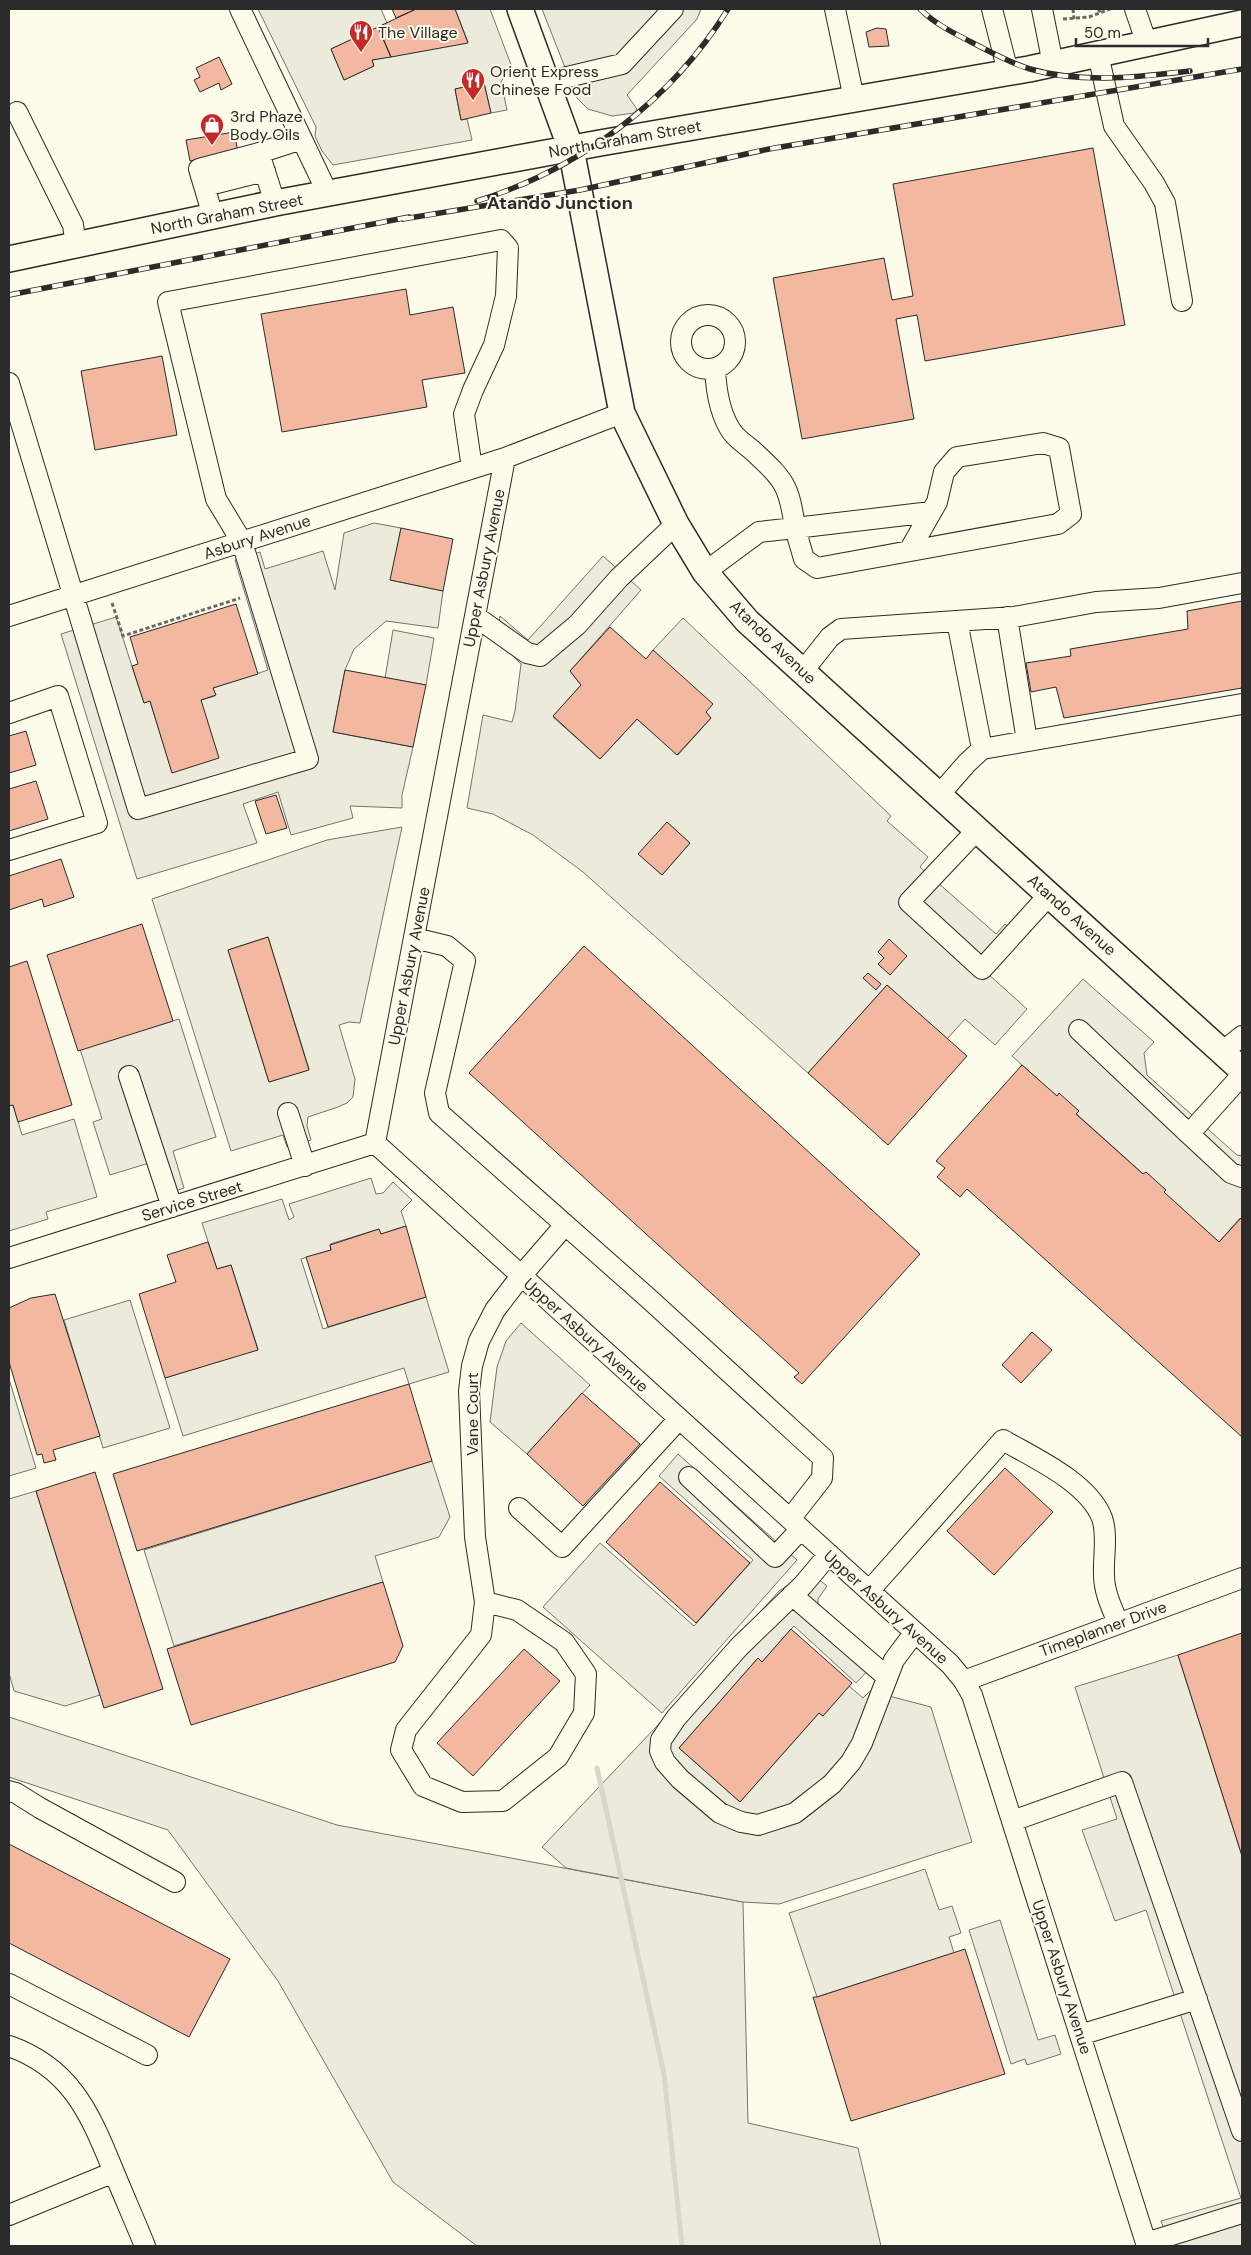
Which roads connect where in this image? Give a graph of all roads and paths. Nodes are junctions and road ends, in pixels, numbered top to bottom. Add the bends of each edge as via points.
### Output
1 (240, 9) edge
2 (520, 9) edge
3 (673, 9) edge
4 (835, 9) edge
5 (992, 9) edge
6 (1042, 9) edge
7 (1073, 9) edge
8 (1098, 9) edge
9 (1110, 9) edge
10 (1135, 9) edge
11 (1100, 13) junction
12 (1060, 19) dead end
13 (1074, 19) junction
14 (1242, 23) edge
15 (1147, 44) junction
16 (1098, 54) junction
17 (1053, 64) junction
18 (1008, 72) junction
19 (546, 82) junction
20 (854, 99) junction
21 (17, 112) dead end
22 (302, 139) junction
23 (571, 150) junction
24 (262, 162) junction
25 (328, 194) junction
26 (275, 203) junction
27 (213, 216) junction
28 (76, 245) junction
29 (9, 259) edge
30 (1182, 301) dead end
31 (714, 369) dead end
32 (9, 383) edge
33 (622, 413) junction
34 (505, 458) junction
35 (472, 468) junction
36 (931, 512) junction
37 (676, 524) junction
38 (795, 528) junction
39 (242, 542) junction
40 (909, 551) junction
41 (705, 572) junction
42 (1242, 583) edge
43 (107, 585) junction
44 (257, 593) junction
45 (73, 596) junction
46 (9, 616) edge
47 (475, 616) junction
48 (1006, 617) junction
49 (957, 622) junction
50 (803, 671) junction
51 (1242, 704) edge
52 (9, 713) edge
53 (1027, 741) junction
54 (982, 749) junction
55 (939, 795) junction
56 (978, 830) junction
57 (9, 850) edge
58 (1049, 895) junction
59 (414, 938) junction
60 (1079, 1030) dead end
61 (1242, 1036) edge
62 (1222, 1052) junction
63 (1242, 1070) edge
64 (1242, 1075) edge
65 (129, 1076) dead end
66 (288, 1113) dead end
67 (1189, 1134) junction
68 (375, 1143) junction
69 (305, 1166) junction
70 (1242, 1177) edge
71 (172, 1207) junction
72 (565, 1225) junction
73 (9, 1258) edge
74 (521, 1276) junction
75 (679, 1418) junction
76 (689, 1476) dead end
77 (519, 1508) dead end
78 (795, 1524) junction
79 (828, 1554) junction
80 (1242, 1578) edge
81 (869, 1591) junction
82 (792, 1594) junction
83 (485, 1602) junction
84 (1118, 1623) junction
85 (914, 1632) junction
86 (887, 1677) junction
87 (964, 1681) junction
88 (9, 1791) edge
89 (1012, 1821) junction
90 (175, 1882) dead end
91 (9, 1984) edge
92 (1197, 1999) junction
93 (1080, 2035) junction
94 (9, 2046) edge
95 (147, 2055) dead end
96 (1242, 2130) edge
97 (114, 2172) junction
98 (1242, 2214) edge
99 (9, 2215) edge
100 (1147, 2244) edge
101 (145, 2246) edge

1 - 22 street
2 - 19 main road, Atando Avenue
3 - 19 street via 622,64
4 - 20 street
5 - 18 street
6 - 17 street
7 - 13 path
8 - 11 path
9 - 11 path
10 - 15 street
11 - 13 path
12 - 13 path
14 - 15 main road, North Graham Street
15 - 16 main road, North Graham Street
16 - 17 main road, North Graham Street
16 - 30 street via 1114,126 1165,202
17 - 18 main road, North Graham Street
18 - 20 main road, North Graham Street
19 - 23 main road, Atando Avenue
20 - 23 main road, North Graham Street
21 - 28 street via 73,226
22 - 24 street
22 - 25 street
23 - 25 main road, North Graham Street
23 - 33 main road, Atando Avenue
24 - 26 street
24 - 27 street via 205,186
25 - 26 main road, North Graham Street
26 - 27 main road, North Graham Street
27 - 28 main road, North Graham Street
28 - 29 main road, North Graham Street
31 - 38 street via 721,406 732,432 784,481 792,504
32 - 45 street
33 - 34 street
33 - 37 main road, Atando Avenue
34 - 35 street, Asbury Avenue
34 - 47 street, Upper Asbury Avenue
35 - 39 street, Asbury Avenue
35 - 39 street via 464,414 494,345 506,296 508,248 501,240 168,302 216,499
36 - 38 street
36 - 40 street
36 - 40 street via 937,502 944,472 957,457 1043,443 1059,448 1071,514 1058,524
37 - 41 main road, Atando Avenue
37 - 47 street via 619,578 577,625 540,656 527,653
38 - 40 street via 804,559 817,568
38 - 41 street via 759,532
39 - 43 street, Asbury Avenue
39 - 44 street
41 - 50 main road, Atando Avenue via 747,621
42 - 48 street via 1159,598 1096,602
43 - 44 path via 123,636
43 - 45 street, Asbury Avenue
44 - 45 street via 308,758 138,809
45 - 46 street, Asbury Avenue
47 - 59 street, Upper Asbury Avenue
48 - 49 street
48 - 53 street
49 - 50 street via 841,629 830,636
49 - 54 street
50 - 55 main road, Atando Avenue
51 - 53 street
52 - 57 street via 58,696 97,823
53 - 54 street
54 - 55 street
55 - 56 main road, Atando Avenue
56 - 58 main road, Atando Avenue
56 - 58 street via 909,902 982,970
58 - 62 main road, Atando Avenue
59 - 68 street, Upper Asbury Avenue
59 - 72 street via 447,946 465,961 435,1093 439,1113
60 - 67 street
61 - 62 street
62 - 63 main road, Atando Avenue
64 - 67 street
65 - 71 street
66 - 69 street
67 - 70 street via 1231,1173
68 - 69 street, Service Street
68 - 74 street, Upper Asbury Avenue
69 - 71 street, Service Street
71 - 73 street, Service Street
72 - 74 street, Vane Court
72 - 78 street via 822,1458 822,1478
74 - 75 street, Upper Asbury Avenue
74 - 83 street, Vane Court via 488,1322 479,1341 469,1392 476,1537
75 - 77 street via 562,1547
75 - 78 street, Upper Asbury Avenue
76 - 78 street via 775,1557
78 - 79 street, Upper Asbury Avenue
79 - 81 street, Upper Asbury Avenue
79 - 82 street
80 - 84 street, Timeplanner Drive
81 - 84 street via 1003,1440 1057,1471 1086,1495 1102,1518 1104,1578
81 - 85 street, Upper Asbury Avenue
82 - 86 street
82 - 86 street via 739,1647 676,1718 661,1740 660,1751 665,1762 680,1779 720,1813 741,1822 758,1825 794,1813 832,1784 851,1762 862,1743
83 - 83 street, Vane Court via 480,1636 406,1730 401,1750 424,1786 462,1802 503,1801 558,1757 584,1713 586,1674 564,1642 516,1610
84 - 87 street, Timeplanner Drive
85 - 86 street via 894,1660
85 - 87 street, Upper Asbury Avenue
87 - 89 street, Upper Asbury Avenue via 972,1694
88 - 90 street
89 - 92 street via 1122,1782
89 - 93 street, Upper Asbury Avenue
91 - 95 street
92 - 93 street
92 - 96 street
93 - 100 street, Upper Asbury Avenue
94 - 97 street via 35,2058 59,2075 78,2096
97 - 99 street
97 - 101 street
98 - 100 street

